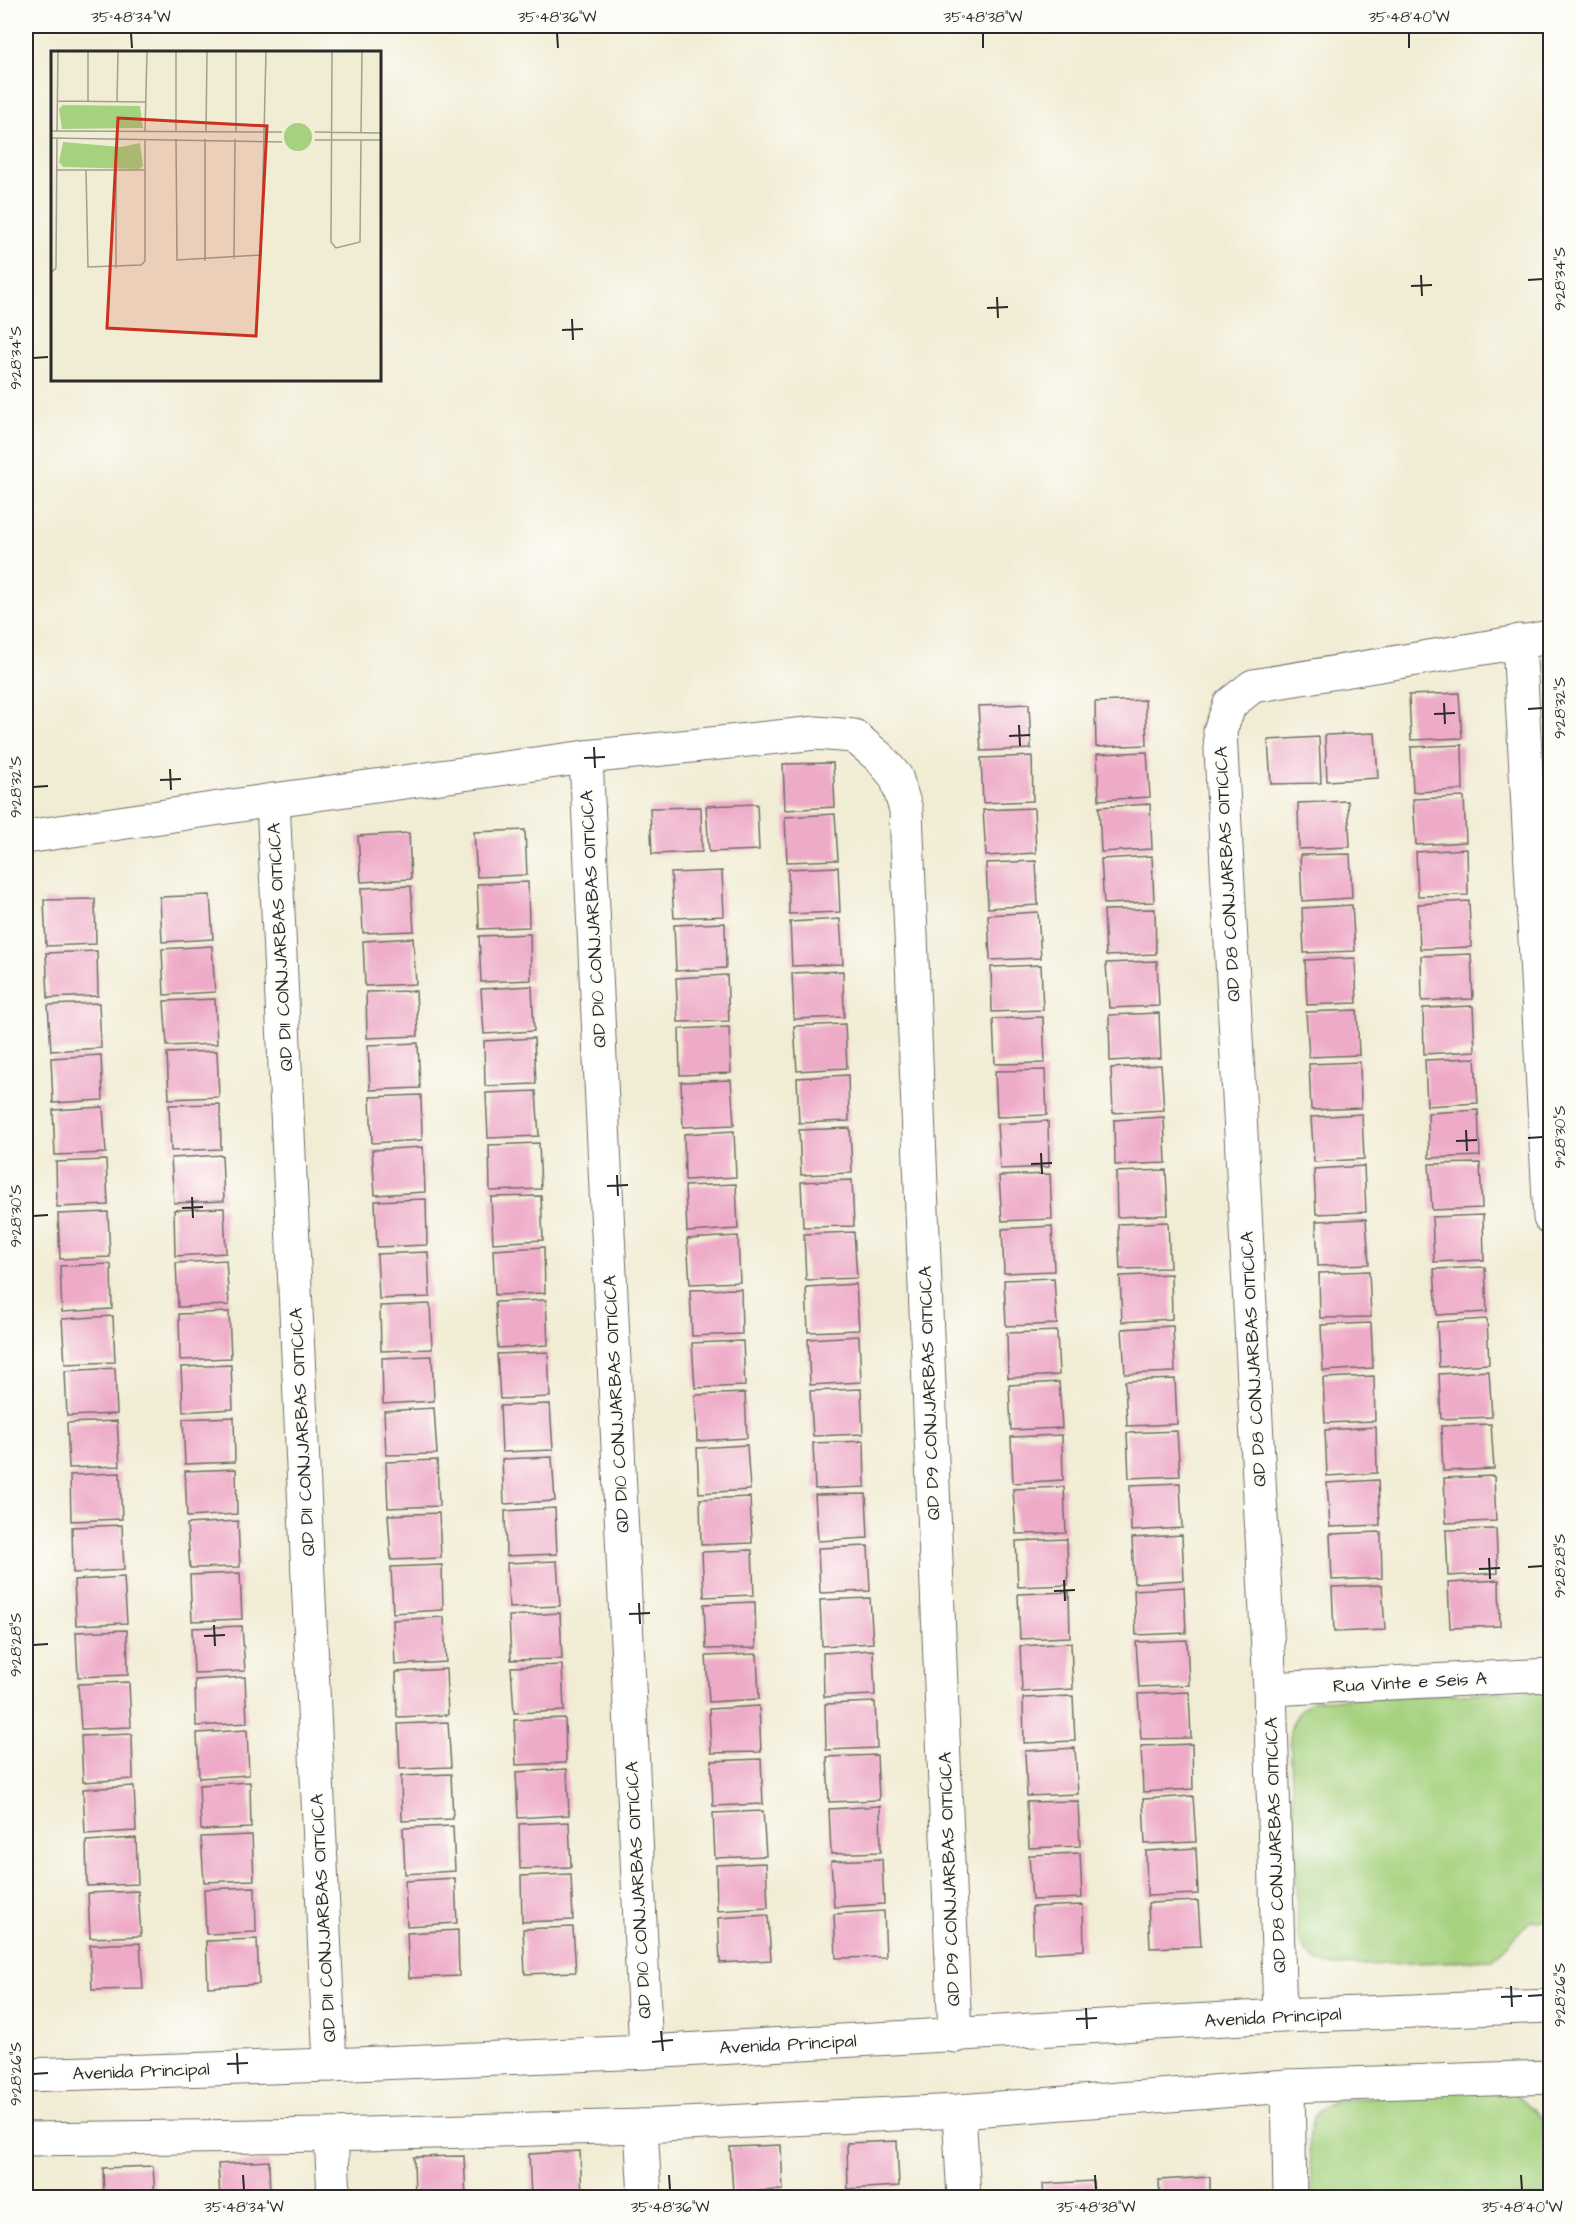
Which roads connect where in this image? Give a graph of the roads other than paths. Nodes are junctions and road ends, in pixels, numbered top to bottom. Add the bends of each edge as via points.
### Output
1 (1551, 637) edge
2 (1519, 641) junction
3 (586, 757) junction
4 (273, 800) junction
5 (26, 837) edge
6 (1551, 1218) edge
7 (1551, 1675) edge
8 (1270, 1689) junction
9 (1551, 2006) edge
10 (1280, 2016) junction
11 (955, 2036) junction
12 (646, 2052) junction
13 (330, 2065) junction
14 (26, 2075) edge
15 (1551, 2077) edge
16 (1288, 2086) junction
17 (959, 2111) junction
18 (641, 2126) junction
19 (331, 2135) junction
20 (26, 2139) edge
21 (334, 2198) edge
22 (645, 2198) edge
23 (964, 2198) edge
24 (1290, 2198) edge

1 - 2 street
2 - 6 street
2 - 8 street, QD D8 CONJ.JARBAS OITICICA via 1253,686 1230,704 1220,731
3 - 4 street, QD D9 CONJ.JARBAS OITICICA
3 - 11 street, QD D9 CONJ.JARBAS OITICICA via 816,733 854,736 896,777 906,810
3 - 12 street, QD D10 CONJ.JARBAS OITICICA
4 - 5 street, QD D9 CONJ.JARBAS OITICICA
4 - 13 street, QD D11 CONJ.JARBAS OITICICA
7 - 8 street, Rua Vinte e Seis A
8 - 10 street, QD D8 CONJ.JARBAS OITICICA
9 - 10 street, Avenida Principal
10 - 11 street, Avenida Principal
11 - 12 street, Avenida Principal
12 - 13 street, Avenida Principal
13 - 14 street, Avenida Principal
15 - 16 street
16 - 17 street
16 - 24 street
17 - 18 street
17 - 23 street
18 - 19 street
18 - 22 street
19 - 20 street
19 - 21 street

